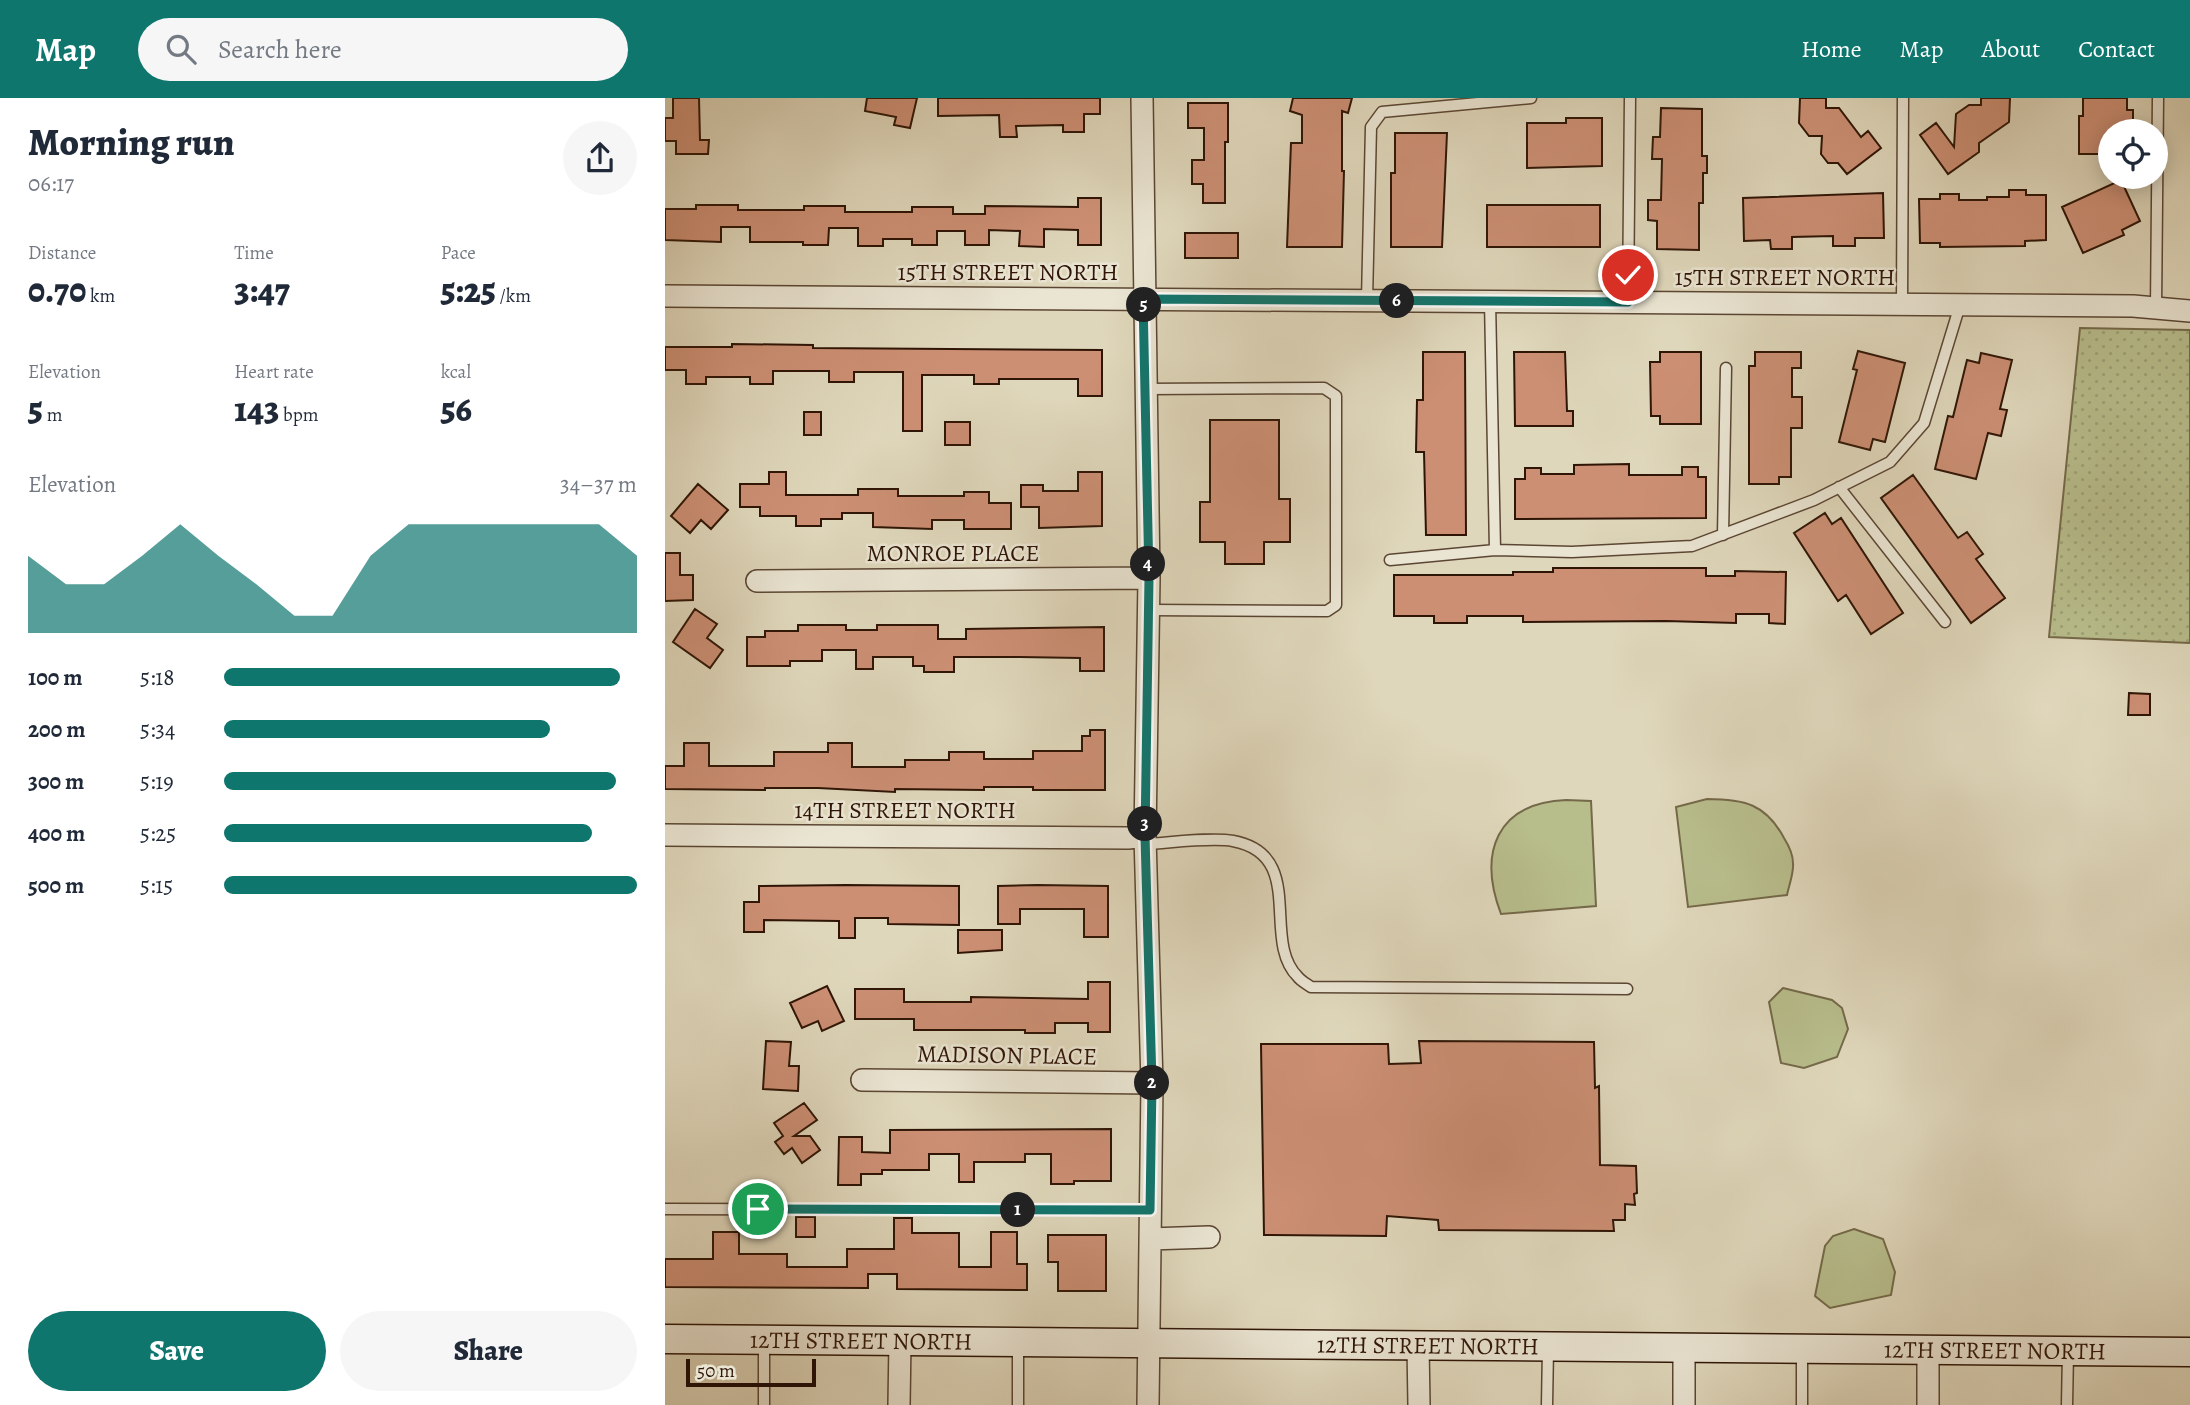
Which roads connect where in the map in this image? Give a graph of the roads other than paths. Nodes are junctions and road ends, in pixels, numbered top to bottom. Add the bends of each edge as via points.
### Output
1 (1142, 98) edge
2 (1531, 98) edge
3 (1630, 98) edge
4 (1903, 98) edge
5 (2158, 98) edge
6 (665, 296) edge
7 (1143, 299) junction
8 (1367, 300) junction
9 (1490, 301) junction
10 (1628, 302) junction
11 (1902, 304) junction
12 (1960, 305) junction
13 (2156, 308) junction
14 (2190, 310) edge
15 (1726, 368) dead end
16 (1145, 389) junction
17 (1839, 487) junction
18 (1723, 535) junction
19 (1495, 550) junction
20 (1390, 560) dead end
21 (1149, 578) junction
22 (757, 581) dead end
23 (1148, 610) junction
24 (1945, 622) dead end
25 (665, 835) edge
26 (1145, 840) junction
27 (1627, 989) dead end
28 (862, 1080) dead end
29 (1152, 1083) junction
30 (665, 1209) edge
31 (1150, 1210) junction
32 (1209, 1237) dead end
33 (1150, 1239) junction
34 (665, 1339) edge
35 (764, 1340) junction
36 (900, 1341) junction
37 (1018, 1342) junction
38 (1148, 1343) junction
39 (1418, 1346) junction
40 (1548, 1347) junction
41 (1684, 1348) junction
42 (1802, 1349) junction
43 (1928, 1350) junction
44 (2068, 1351) junction
45 (2190, 1352) edge
46 (764, 1405) edge
47 (899, 1405) edge
48 (1018, 1405) edge
49 (1148, 1405) edge
50 (1419, 1405) edge
51 (1547, 1405) edge
52 (1684, 1405) edge
53 (1802, 1405) edge
54 (1928, 1405) edge
55 (2067, 1405) edge

1 - 7 street
2 - 8 lane via 1383,112 1371,127
3 - 10 lane
4 - 11 lane
5 - 13 lane
6 - 7 street, 15TH STREET NORTH
7 - 8 street, 15TH STREET NORTH
7 - 16 street
8 - 9 street, 15TH STREET NORTH
9 - 10 street, 15TH STREET NORTH
9 - 19 lane
10 - 11 street, 15TH STREET NORTH
11 - 12 street, 15TH STREET NORTH
12 - 13 street, 15TH STREET NORTH
12 - 17 lane via 1924,423 1890,462
13 - 14 street, 15TH STREET NORTH
15 - 18 lane
16 - 21 street
16 - 23 lane via 1324,388 1336,396 1336,605 1327,611
17 - 18 lane
17 - 24 lane
18 - 19 lane via 1692,546 1572,552
19 - 20 lane
21 - 22 street, MONROE PLACE
21 - 23 street
23 - 26 street
25 - 26 street, 14TH STREET NORTH
26 - 27 lane via 1233,841 1257,851 1273,866 1284,952 1296,976 1311,987
26 - 29 street
28 - 29 street, MADISON PLACE
29 - 31 street
30 - 31 lane
31 - 33 street
32 - 33 street
33 - 38 street
34 - 35 street, 12TH STREET NORTH
35 - 36 street, 12TH STREET NORTH
35 - 46 lane
36 - 37 street, 12TH STREET NORTH
36 - 47 street
37 - 38 street, 12TH STREET NORTH
37 - 48 lane
38 - 39 street, 12TH STREET NORTH
38 - 49 street
39 - 40 street, 12TH STREET NORTH
39 - 50 street
40 - 41 street, 12TH STREET NORTH
40 - 51 lane
41 - 42 street, 12TH STREET NORTH
41 - 52 street
42 - 43 street, 12TH STREET NORTH
42 - 53 lane
43 - 44 street, 12TH STREET NORTH
43 - 54 street
44 - 45 street, 12TH STREET NORTH
44 - 55 lane

